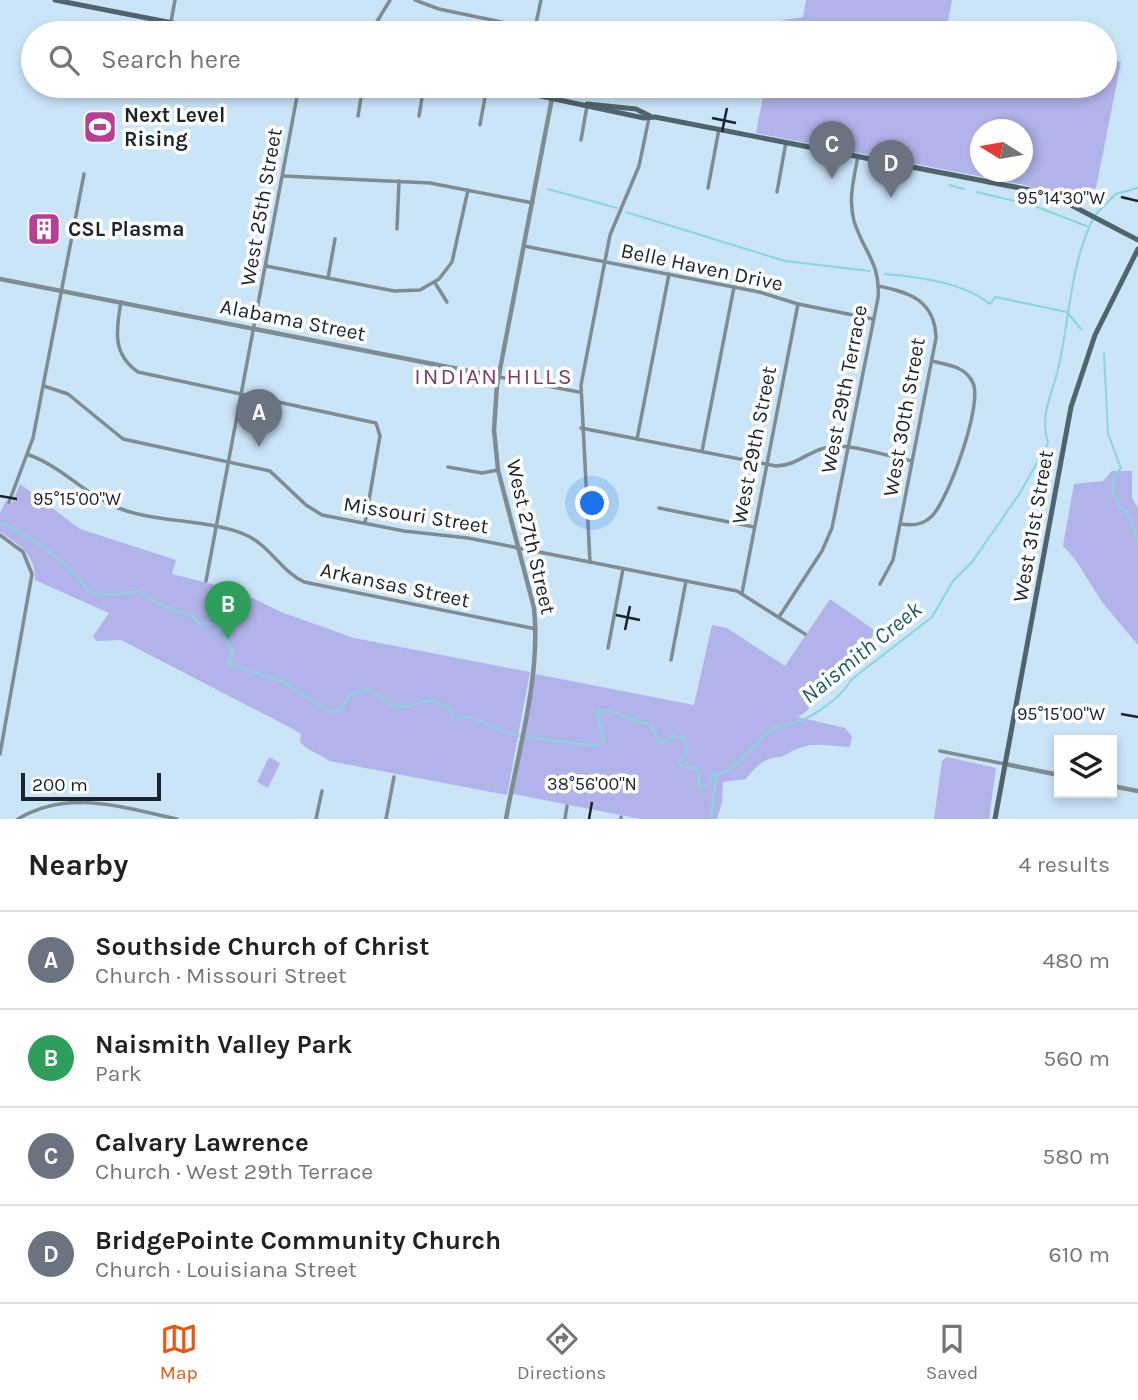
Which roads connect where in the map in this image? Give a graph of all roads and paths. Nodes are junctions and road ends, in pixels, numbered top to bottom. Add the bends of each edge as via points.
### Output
1 (55, 0) edge
2 (175, 0) edge
3 (390, 0) edge
4 (415, 0) edge
5 (541, 0) edge
6 (161, 21) edge
7 (171, 21) edge
8 (377, 21) edge
9 (491, 21) edge
10 (536, 21) edge
11 (297, 98) edge
12 (361, 98) edge
13 (422, 98) edge
14 (485, 98) edge
15 (552, 98) edge
16 (557, 98) edge
17 (587, 104) junction
18 (358, 116) dead end
19 (419, 116) dead end
20 (650, 116) junction
21 (480, 125) dead end
22 (719, 129) junction
23 (581, 140) dead end
24 (786, 142) junction
25 (858, 156) junction
26 (83, 174) dead end
27 (283, 176) junction
28 (399, 181) junction
29 (708, 188) dead end
30 (468, 190) junction
31 (777, 192) dead end
32 (533, 203) junction
33 (397, 229) dead end
34 (335, 239) dead end
35 (1138, 240) edge
36 (524, 246) junction
37 (1138, 249) edge
38 (604, 262) junction
39 (266, 266) junction
40 (669, 274) junction
41 (328, 278) junction
42 (0, 279) edge
43 (435, 283) junction
44 (878, 286) junction
45 (734, 287) junction
46 (62, 291) junction
47 (121, 302) junction
48 (447, 302) dead end
49 (798, 304) junction
50 (873, 319) junction
51 (254, 329) junction
52 (932, 361) junction
53 (499, 377) junction
54 (44, 386) junction
55 (580, 393) junction
56 (242, 395) junction
57 (581, 428) junction
58 (637, 439) junction
59 (848, 449) junction
60 (702, 452) junction
61 (29, 456) junction
62 (230, 461) junction
63 (912, 461) junction
64 (767, 464) junction
65 (449, 467) dead end
66 (498, 470) junction
67 (9, 502) dead end
68 (659, 508) dead end
69 (365, 523) junction
70 (900, 524) junction
71 (754, 527) junction
72 (218, 529) junction
73 (0, 536) edge
74 (519, 548) junction
75 (590, 562) junction
76 (623, 569) junction
77 (206, 581) dead end
78 (686, 581) junction
79 (880, 584) dead end
80 (742, 593) junction
81 (779, 617) junction
82 (536, 629) junction
83 (805, 634) dead end
84 (608, 648) dead end
85 (671, 660) dead end
86 (940, 751) dead end
87 (0, 754) edge
88 (1005, 764) junction
89 (1054, 774) edge
90 (394, 777) dead end
91 (1117, 787) edge
92 (322, 791) dead end
93 (1138, 791) edge
94 (567, 806) dead end
95 (157, 817) edge
96 (18, 819) edge
97 (177, 819) edge
98 (316, 819) edge
99 (386, 819) edge
100 (506, 819) edge
101 (565, 819) edge
102 (995, 819) edge

1 - 6 main road
2 - 7 street
3 - 8 street
4 - 9 street
5 - 10 street
11 - 27 street, West 25th Street
12 - 18 street
13 - 19 street
14 - 21 street
15 - 32 street, West 27th Street
16 - 17 main road
17 - 20 main road via 636,109
17 - 23 street
20 - 22 main road
20 - 38 street via 639,166 613,226
22 - 24 main road
22 - 29 street
24 - 25 main road
24 - 31 street
25 - 35 main road via 1030,190 1080,209
25 - 44 street, West 29th Terrace via 852,214 874,262
26 - 46 street
27 - 28 street
27 - 39 street, West 25th Street
28 - 30 street
28 - 33 street
30 - 32 street
30 - 43 street via 455,255
32 - 36 street, West 27th Street
34 - 41 street
36 - 38 street, Belle Haven Drive
36 - 53 street, West 27th Street
37 - 88 main road, West 31st Street via 1095,335 1073,399
38 - 40 street, Belle Haven Drive
38 - 55 street
39 - 41 street
39 - 51 street, West 25th Street
40 - 45 street, Belle Haven Drive
40 - 58 street
41 - 43 street via 403,292
42 - 46 street, Alabama Street
43 - 48 street
44 - 50 street, West 29th Terrace
44 - 52 street, West 30th Street via 906,292 929,309 936,330
45 - 49 street, Belle Haven Drive
45 - 60 street
46 - 47 street, Alabama Street
46 - 54 street
47 - 51 street, Alabama Street
47 - 56 street via 117,343 132,368 150,377
49 - 50 street, Belle Haven Drive
49 - 64 street, West 29th Street
50 - 59 street, West 29th Terrace
51 - 53 street, Alabama Street
51 - 56 street, West 25th Street
52 - 63 street, West 30th Street
52 - 70 street via 969,376 976,393 974,413 937,509 919,524
53 - 55 street, Alabama Street
53 - 66 street, West 27th Street via 494,430
54 - 61 street
54 - 62 street, Missouri Street via 68,394 123,439
55 - 57 street
56 - 62 street, West 25th Street
56 - 69 street via 376,423 380,436
57 - 58 street
57 - 75 street
58 - 60 street
59 - 63 street
59 - 64 street via 831,447 791,465
59 - 81 street, West 29th Terrace via 830,536
60 - 64 street
61 - 67 street
61 - 72 street, Arkansas Street via 53,466 109,505
62 - 69 street, Missouri Street via 270,471 316,512
62 - 72 street, West 25th Street
63 - 70 street, West 30th Street
64 - 71 street, West 29th Street
65 - 66 street via 482,473
66 - 74 street, West 27th Street
68 - 71 street
69 - 74 street, Missouri Street
70 - 79 street, West 30th Street via 893,560
71 - 80 street, West 29th Street
72 - 77 street, West 25th Street
72 - 82 street, Arkansas Street via 254,540 294,577 311,584
73 - 87 street via 20,548 32,579
74 - 75 street, Missouri Street
74 - 82 street, West 27th Street
75 - 76 street, Missouri Street
76 - 78 street, Missouri Street
76 - 84 street
78 - 80 street, Missouri Street
78 - 85 street
80 - 81 street, Missouri Street
81 - 83 street, Missouri Street
82 - 100 street, West 27th Street
86 - 88 street
88 - 89 street
88 - 102 main road, West 31st Street
90 - 99 street
91 - 93 street
92 - 98 street
94 - 101 street
95 - 96 street via 74,800 40,807
95 - 97 street

